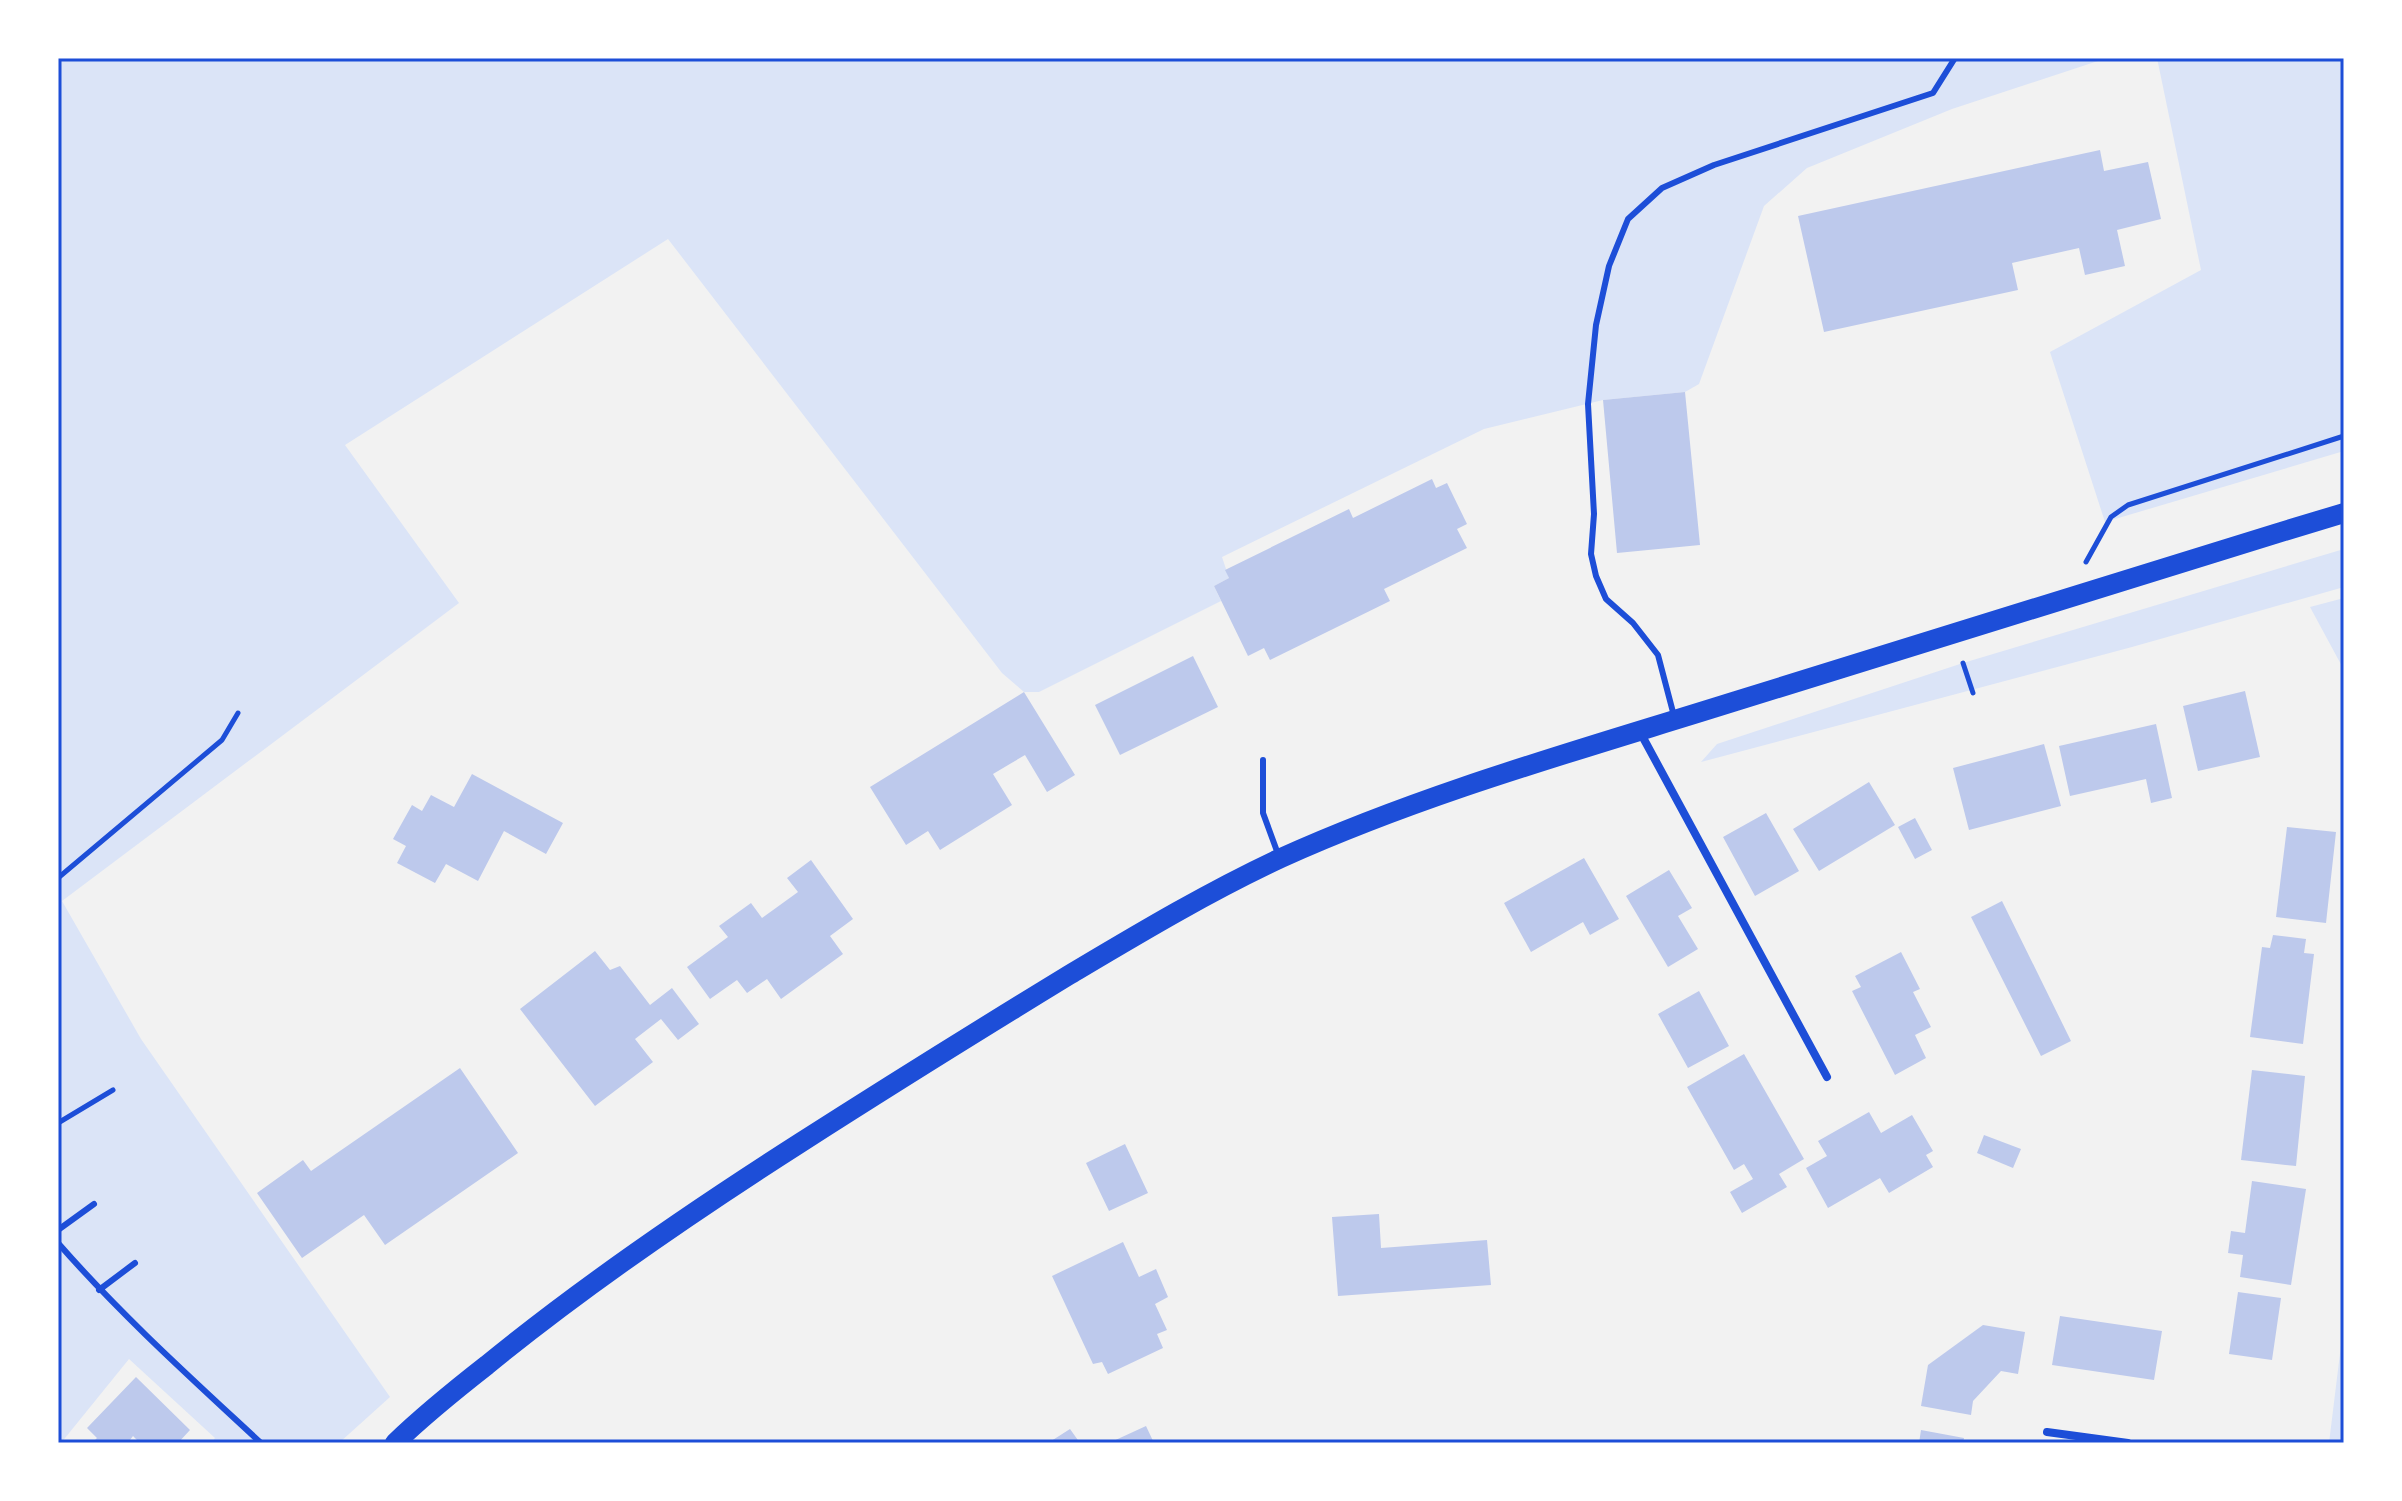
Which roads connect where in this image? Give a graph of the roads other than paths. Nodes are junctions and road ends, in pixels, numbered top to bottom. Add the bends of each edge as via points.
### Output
1 (1955, 58) edge
2 (2344, 513) edge
3 (1675, 720) junction
4 (1640, 731) junction
5 (1263, 760) dead end
6 (1280, 859) junction
7 (1827, 1077) dead end
8 (94, 1204) dead end
9 (58, 1230) edge
10 (58, 1243) edge
11 (135, 1263) dead end
12 (99, 1290) junction
13 (2047, 1432) dead end
14 (261, 1443) edge
15 (395, 1443) edge
16 (2128, 1443) edge

1 - 3 lane via 1933,93 1714,165 1662,188 1628,219 1609,266 1596,325 1588,404 1591,554 1606,599 1658,655
2 - 3 main road
3 - 4 main road
4 - 6 main road via 1372,820
4 - 7 street
5 - 6 lane via 1263,813
6 - 15 main road via 1089,963 757,1171 540,1321
8 - 9 lane
10 - 12 lane
11 - 12 lane
12 - 14 lane
13 - 16 street

